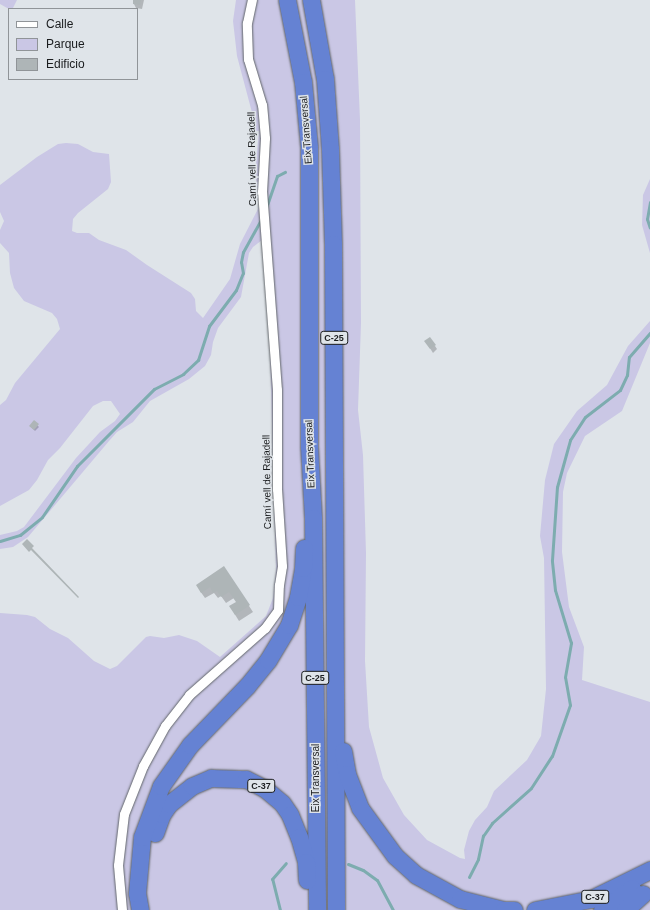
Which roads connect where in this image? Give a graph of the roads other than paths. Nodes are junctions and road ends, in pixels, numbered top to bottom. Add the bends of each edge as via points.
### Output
1 (252, 0) edge
2 (287, 0) edge
3 (311, 0) edge
4 (309, 446) junction
5 (335, 678) junction
6 (650, 870) edge
7 (650, 874) edge
8 (122, 910) edge
9 (140, 910) edge
10 (150, 910) edge
11 (311, 910) edge
12 (317, 910) edge
13 (336, 910) edge
14 (514, 910) edge
15 (535, 910) edge
16 (602, 910) edge
17 (620, 910) edge
18 (625, 910) edge

1 - 8 street, Camí vell de Rajadell via 247,23 248,59 262,105 265,138 262,192 277,390 277,489 282,566 278,610 265,628 189,696 165,726 143,766 124,814 118,865
2 - 4 highway, Eix Transversal / C-25 via 303,82 309,147
3 - 5 highway, Eix Transversal / C-25 via 325,79 330,157 335,423
4 - 9 highway via 303,568 298,597 289,625 268,660 247,686 190,745 162,786 142,837 137,893
4 - 12 highway, Eix Transversal / C-25 via 313,518
5 - 13 highway, Eix Transversal / C-25
5 - 14 highway via 348,774 360,808 378,835 395,856 416,875 439,889 460,899
6 - 15 highway, C-37 via 591,899
7 - 16 highway, C-37
10 - 11 highway, C-37 via 149,862 153,837 162,814 169,804 192,786 211,778 225,777 246,779 264,788 290,815 306,862
17 - 18 highway, C-37 via 642,894

